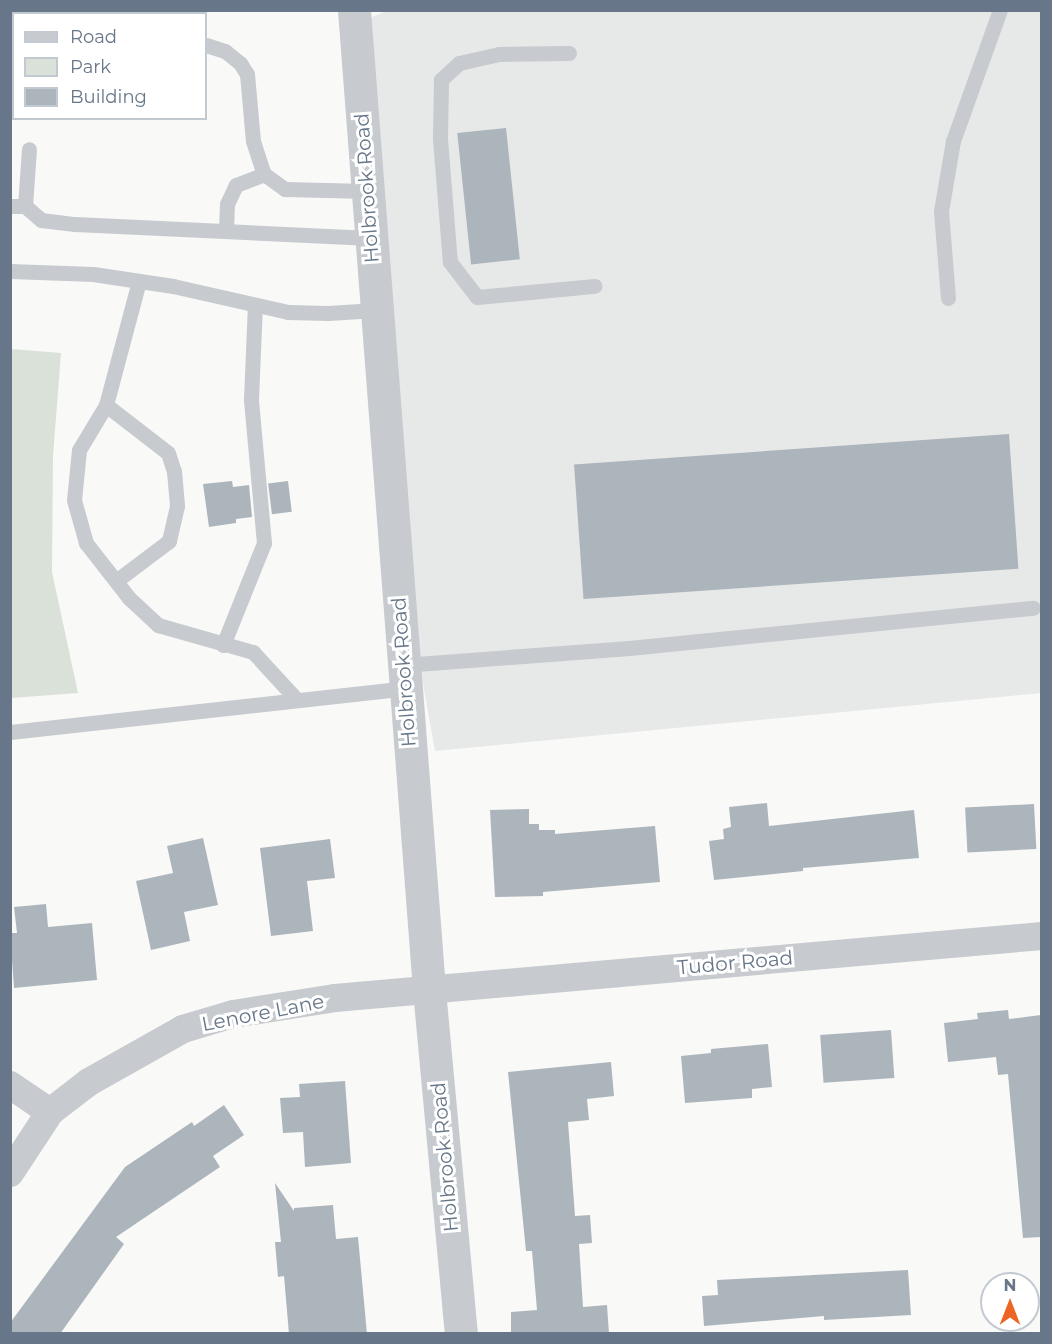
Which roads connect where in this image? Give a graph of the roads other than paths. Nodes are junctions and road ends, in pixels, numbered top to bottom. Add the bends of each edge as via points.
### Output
1 (354, 10) edge
2 (1000, 10) edge
3 (207, 45) edge
4 (569, 53) dead end
5 (29, 149) dead end
6 (264, 174) junction
7 (367, 191) junction
8 (18, 206) edge
9 (226, 231) junction
10 (371, 238) junction
11 (10, 271) edge
12 (139, 281) junction
13 (594, 286) dead end
14 (948, 298) dead end
15 (255, 305) junction
16 (376, 310) junction
17 (106, 405) junction
18 (116, 581) junction
19 (1033, 608) dead end
20 (223, 645) junction
21 (405, 677) junction
22 (297, 700) junction
23 (10, 732) edge
24 (1041, 936) edge
25 (429, 990) junction
26 (10, 1085) edge
27 (50, 1112) junction
28 (10, 1173) edge
29 (461, 1334) edge

1 - 7 street, Holbrook Road
2 - 14 lane via 953,141 941,211
3 - 6 lane via 225,51 247,74 253,141
4 - 13 lane via 499,54 459,63 441,80 440,140 450,262 477,297
5 - 8 lane
6 - 7 lane via 285,189
6 - 9 lane via 236,185 226,204
7 - 10 street, Holbrook Road
8 - 9 lane via 41,220
9 - 10 lane
10 - 16 street, Holbrook Road
11 - 12 lane via 93,274
12 - 15 lane
12 - 17 lane
15 - 16 lane via 288,312
15 - 20 lane via 251,399 264,543
16 - 21 street, Holbrook Road
17 - 18 lane via 79,450 74,500 86,543
17 - 18 lane via 168,453 177,506 170,541
18 - 20 lane via 158,625
19 - 21 lane via 629,648
20 - 22 lane via 253,652
21 - 22 lane
21 - 25 street, Holbrook Road
22 - 23 lane
24 - 25 street, Tudor Road
25 - 27 street, Lenore Lane via 286,1005 233,1014 183,1029 89,1082
25 - 29 street, Holbrook Road
26 - 27 street
27 - 28 street, Lenore Lane

